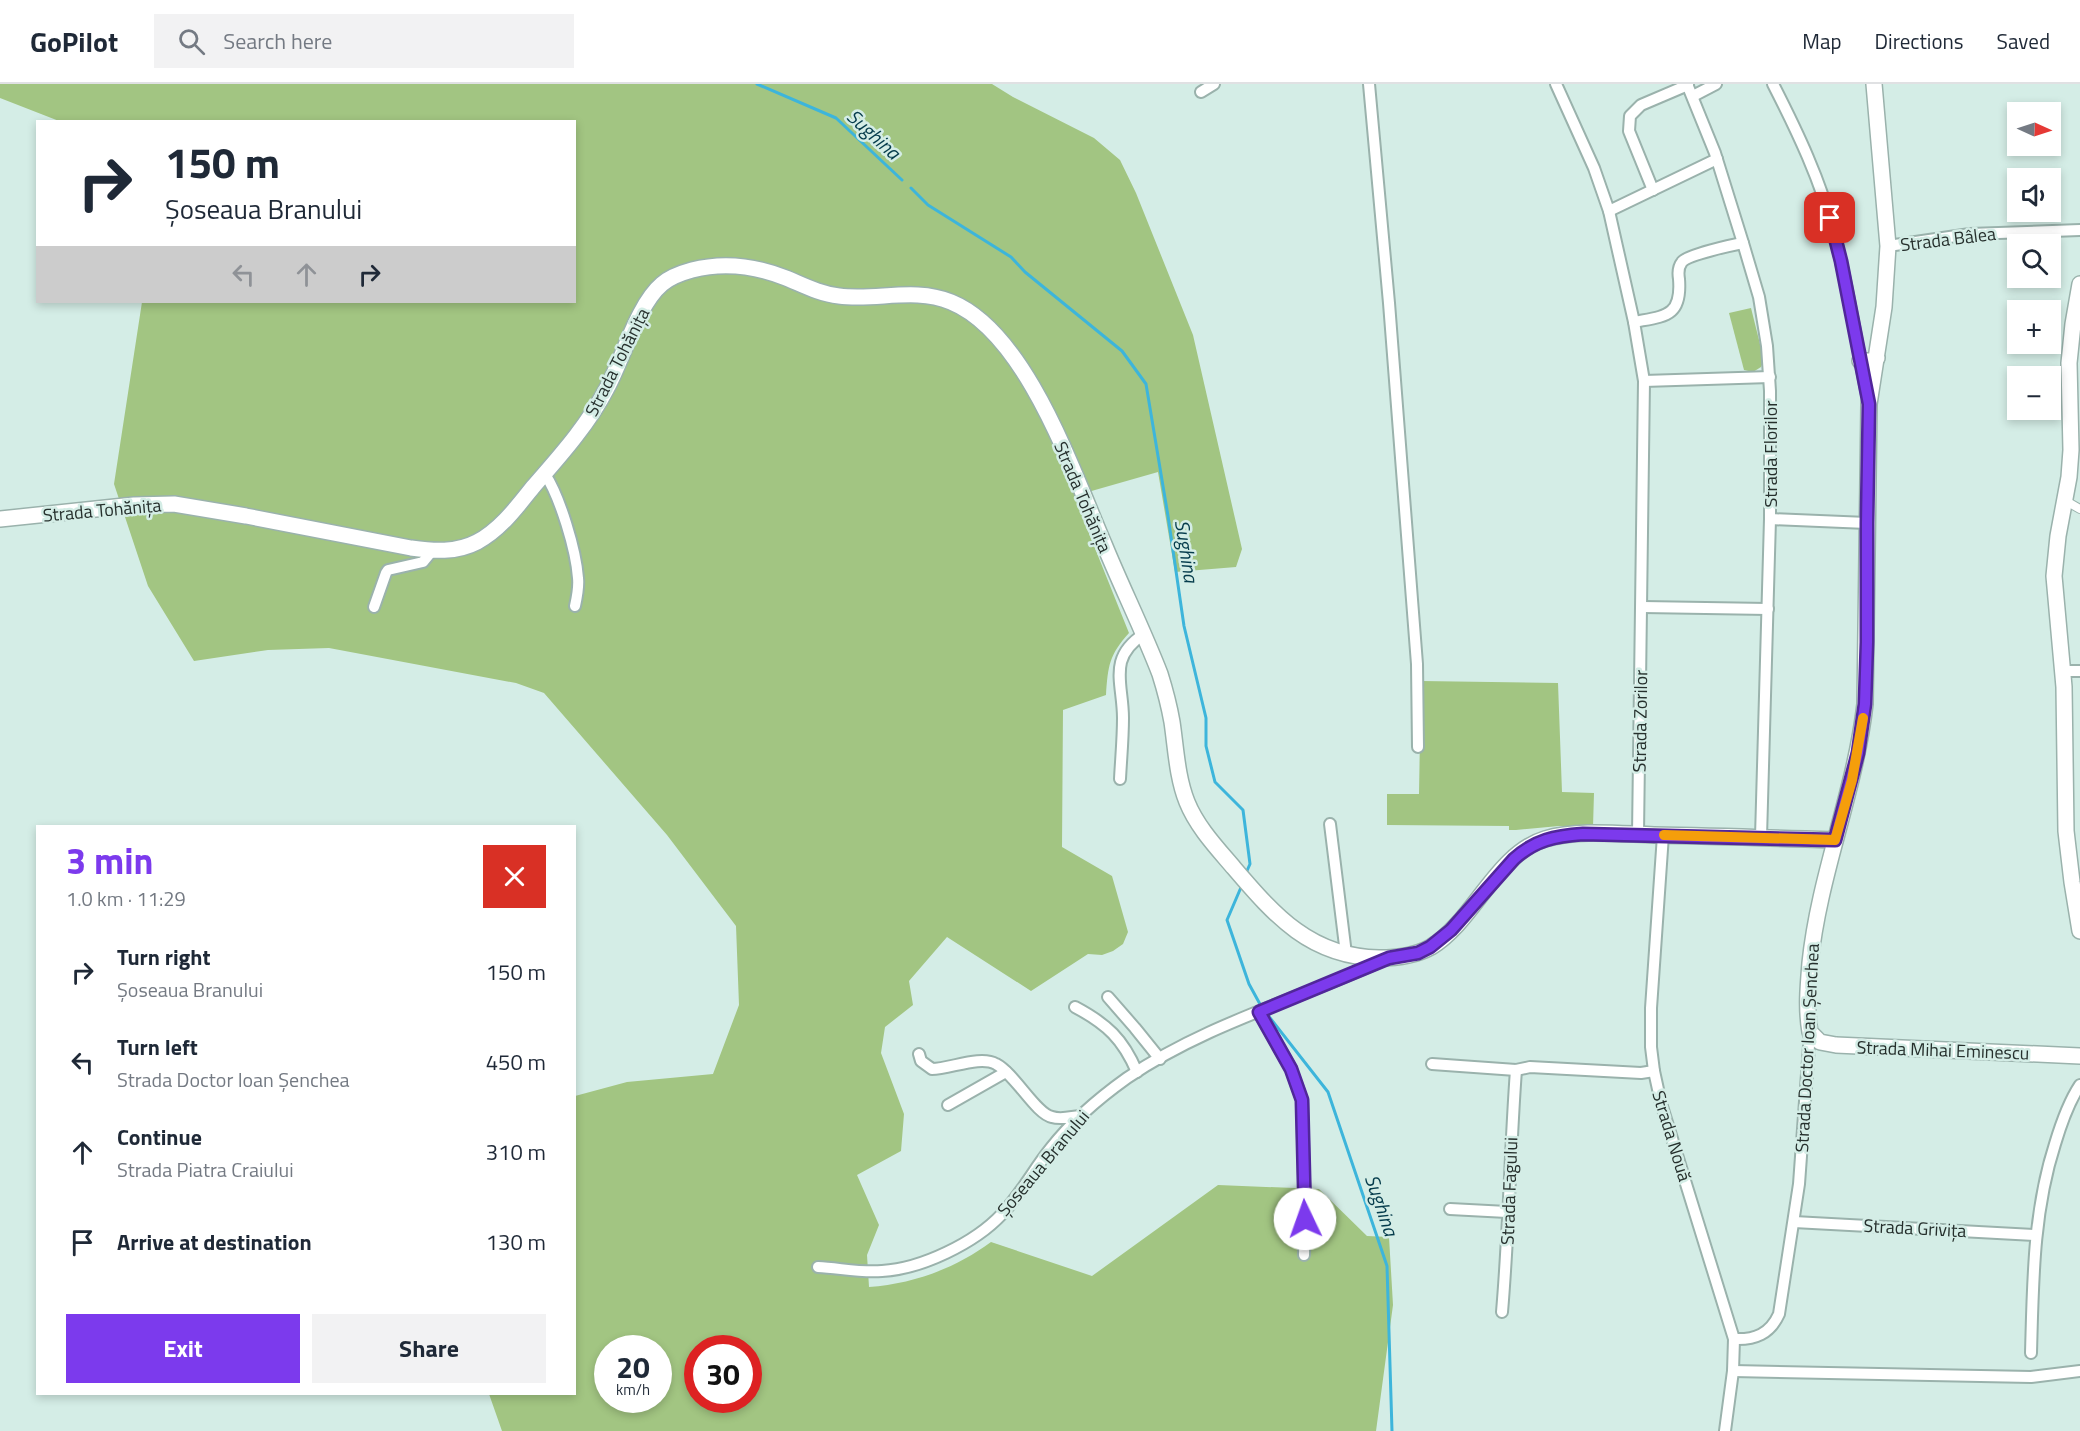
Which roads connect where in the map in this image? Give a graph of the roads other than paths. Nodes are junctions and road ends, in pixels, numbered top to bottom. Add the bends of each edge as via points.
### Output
1 (1214, 84) edge
2 (1370, 84) edge
3 (1556, 84) edge
4 (1687, 84) edge
5 (1716, 84) edge
6 (1773, 84) edge
7 (1874, 84) edge
8 (1201, 92) dead end
9 (1693, 96) junction
10 (1717, 159) junction
11 (1653, 190) junction
12 (1609, 211) junction
13 (2080, 230) edge
14 (1743, 243) junction
15 (1888, 246) junction
16 (2080, 284) edge
17 (1634, 322) junction
18 (1877, 358) junction
19 (1860, 361) junction
20 (1770, 377) junction
21 (1644, 381) junction
22 (1869, 404) junction
23 (2075, 432) edge
24 (544, 474) junction
25 (2066, 501) junction
26 (2080, 509) edge
27 (0, 519) edge
28 (1770, 519) junction
29 (1867, 523) junction
30 (432, 551) junction
31 (1116, 574) joint
32 (574, 606) dead end
33 (374, 607) dead end
34 (1643, 607) junction
35 (1768, 609) junction
36 (1143, 634) junction
37 (2063, 671) junction
38 (2080, 671) edge
39 (1418, 747) dead end
40 (1120, 780) dead end
41 (1330, 824) dead end
42 (1638, 834) junction
43 (1663, 835) junction
44 (1761, 837) junction
45 (1835, 840) junction
46 (2080, 931) edge
47 (1346, 954) junction
48 (1389, 958) junction
49 (1108, 997) dead end
50 (1076, 1007) dead end
51 (1259, 1012) junction
52 (1809, 1032) junction
53 (919, 1054) dead end
54 (2080, 1056) edge
55 (1160, 1059) junction
56 (1432, 1064) dead end
57 (1516, 1070) junction
58 (1654, 1071) junction
59 (1006, 1072) junction
60 (1137, 1072) junction
61 (2080, 1085) edge
62 (948, 1105) dead end
63 (1079, 1116) junction
64 (1450, 1209) dead end
65 (1507, 1212) junction
66 (1794, 1222) junction
67 (2036, 1235) junction
68 (1304, 1255) dead end
69 (818, 1267) dead end
70 (1503, 1312) dead end
71 (1734, 1339) junction
72 (2031, 1353) dead end
73 (1733, 1371) junction
74 (2080, 1371) edge
75 (1725, 1431) edge

1 - 8 street
2 - 39 street via 1417,670
3 - 12 street, Strada Zorilor
4 - 9 street, Strada Florilor
4 - 11 street via 1641,105 1630,116 1629,131
5 - 9 street
6 - 19 street via 1813,170 1831,222
7 - 15 main road, Strada Doctor Ioan Șenchea
9 - 10 street, Strada Florilor
10 - 11 street
10 - 14 street, Strada Florilor
11 - 12 street
12 - 17 street, Strada Zorilor
13 - 15 street, Strada Bâlea via 1970,234
14 - 17 street via 1685,258 1679,267 1680,295 1676,308 1666,315
14 - 20 street, Strada Florilor via 1761,305
15 - 18 main road, Strada Doctor Ioan Șenchea
16 - 23 main road via 2068,384
17 - 21 street, Strada Zorilor
18 - 19 main road
18 - 22 main road, Strada Doctor Ioan Șenchea
19 - 22 street
20 - 21 street
20 - 28 street, Strada Florilor
21 - 34 street, Strada Zorilor
22 - 29 main road, Strada Doctor Ioan Șenchea
23 - 25 main road
24 - 30 main road, Strada Tohănița via 486,537 464,547
24 - 31 main road, Strada Tohănița via 594,411 652,295 678,274 732,266 764,271 837,296 937,298 957,305 983,324 1026,374 1050,420
24 - 32 street via 559,502 577,567
25 - 26 street
25 - 37 main road via 2054,576
27 - 30 main road, Strada Tohănița via 174,504
28 - 29 street
28 - 35 street, Strada Florilor
29 - 45 main road, Strada Doctor Ioan Șenchea via 1865,704 1858,753
30 - 33 street via 423,562 388,570
31 - 36 main road, Șoseaua Branului
34 - 35 street
34 - 42 street, Strada Zorilor
35 - 44 street, Strada Florilor
36 - 40 street via 1128,646 1119,665 1123,719
36 - 47 main road, Șoseaua Branului via 1167,698 1188,803 1204,832 1274,913 1305,938
37 - 38 street
37 - 46 main road via 2066,831
41 - 47 street
42 - 43 main road, Șoseaua Branului
42 - 48 main road, Șoseaua Branului via 1569,835 1534,843 1504,869 1440,940 1418,953
43 - 44 main road, Șoseaua Branului
43 - 58 street, Strada Nouă via 1651,1017
44 - 45 main road, Șoseaua Branului
45 - 52 main road, Strada Doctor Ioan Șenchea via 1813,938 1807,1004
47 - 48 main road, Șoseaua Branului
48 - 51 street, Șoseaua Branului
49 - 55 street
50 - 60 street via 1117,1037
51 - 55 street, Șoseaua Branului via 1216,1029
51 - 68 street via 1291,1069 1302,1100
52 - 54 main road, Strada Mihai Eminescu via 1820,1042 1836,1046
52 - 66 street, Strada Doctor Ioan Șenchea
53 - 59 street via 921,1061 932,1069 982,1061 996,1064
55 - 60 street, Șoseaua Branului
56 - 57 street
57 - 58 street via 1530,1067
57 - 65 street, Strada Fagului
58 - 71 street, Strada Nouă
59 - 62 street
59 - 63 street via 1045,1115 1060,1119
60 - 63 street, Șoseaua Branului
61 - 67 street via 2051,1156
63 - 69 street, Șoseaua Branului via 1002,1214 966,1242 921,1263 892,1270
64 - 65 street
65 - 70 street, Strada Fagului
66 - 67 street, Strada Grivița
66 - 71 street, Strada Doctor Ioan Șenchea via 1782,1304 1775,1323 1760,1336
67 - 72 street
71 - 73 street, Strada Nouă
73 - 74 street via 2031,1377
73 - 75 street, Strada Nouă

